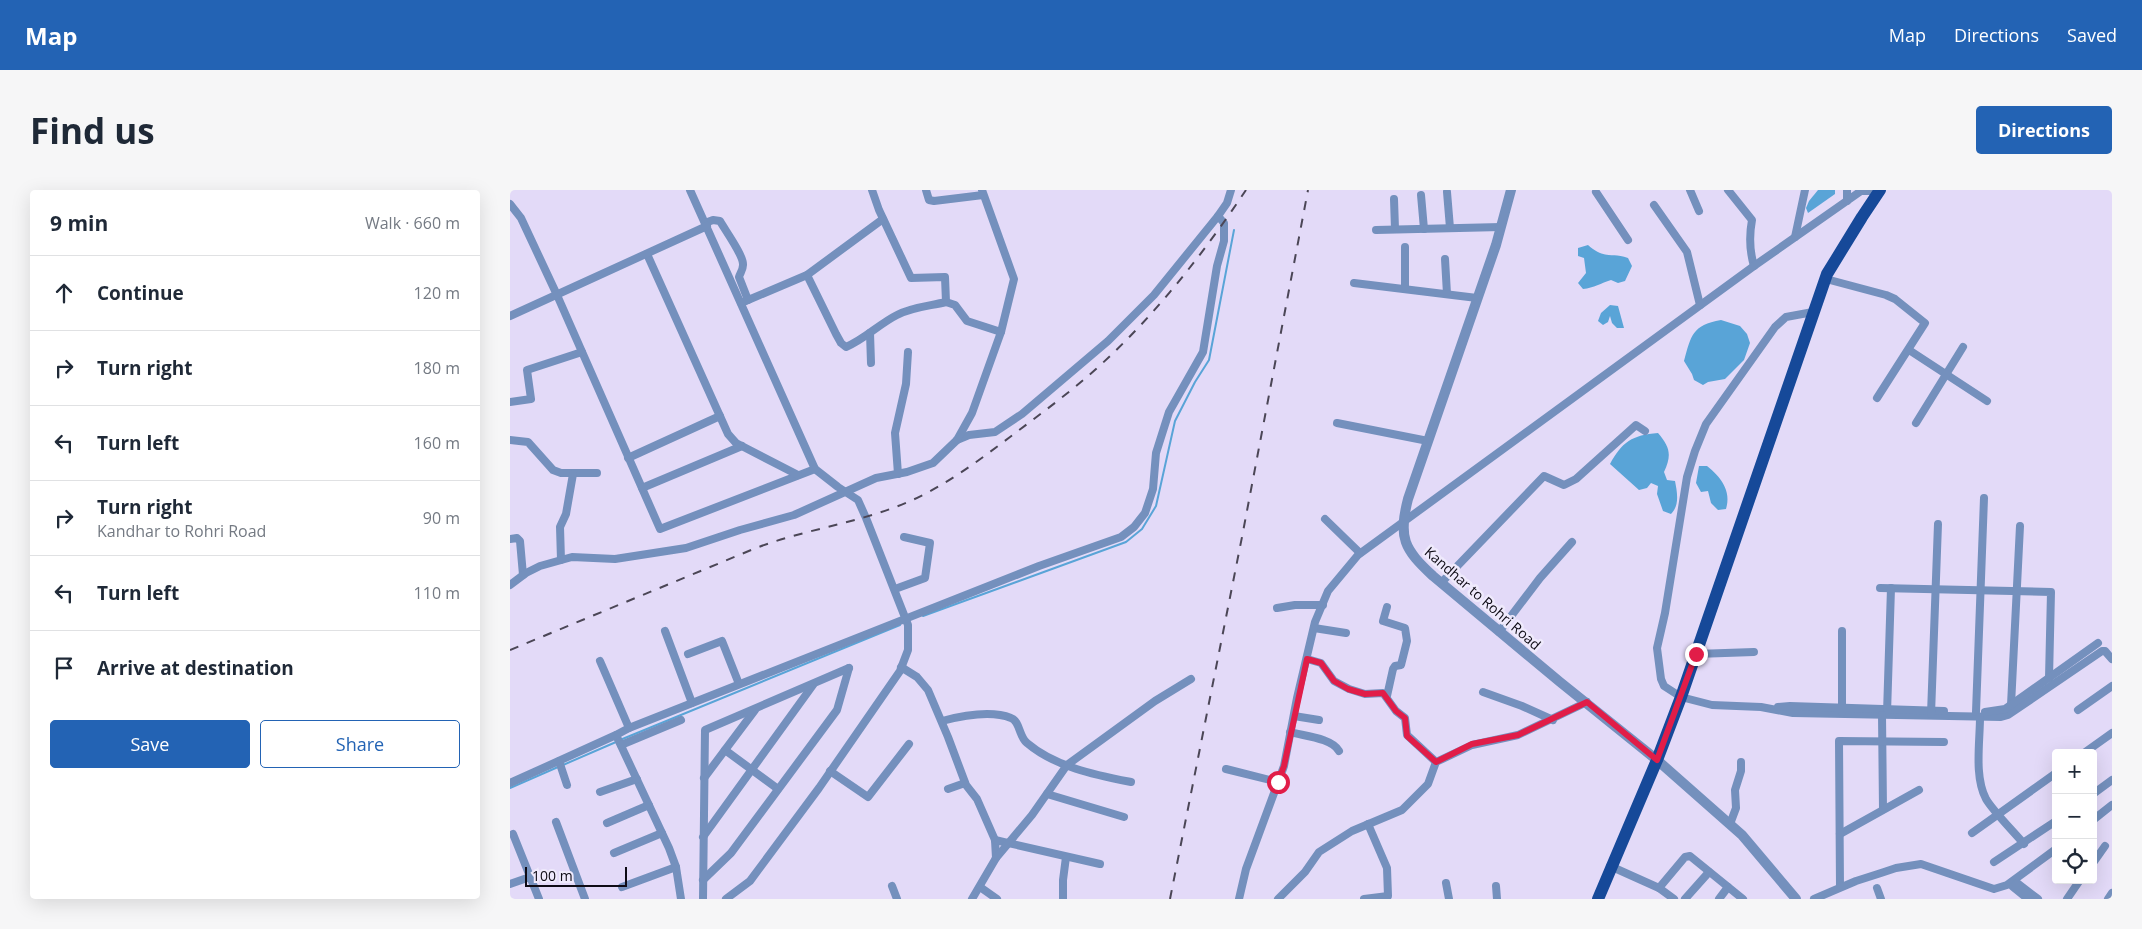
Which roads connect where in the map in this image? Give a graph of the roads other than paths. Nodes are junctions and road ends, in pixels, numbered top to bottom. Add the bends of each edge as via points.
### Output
1 (690, 190) edge
2 (872, 190) edge
3 (926, 190) edge
4 (1231, 190) edge
5 (1511, 190) edge
6 (1606, 190) edge
7 (1690, 190) edge
8 (1728, 190) edge
9 (1804, 190) edge
10 (1847, 190) edge
11 (1595, 191) edge
12 (1880, 191) edge
13 (1447, 192) dead end
14 (983, 193) edge
15 (1421, 195) dead end
16 (1394, 199) dead end
17 (1847, 201) junction
18 (510, 204) edge
19 (1654, 205) dead end
20 (1699, 211) dead end
21 (1218, 216) junction
22 (884, 219) junction
23 (706, 225) junction
24 (1501, 227) junction
25 (1450, 228) junction
26 (1395, 229) junction
27 (1424, 229) junction
28 (1376, 230) dead end
29 (1795, 237) junction
30 (1628, 240) dead end
31 (1405, 247) dead end
32 (647, 254) junction
33 (1445, 259) dead end
34 (1754, 266) junction
35 (807, 275) junction
36 (1826, 279) junction
37 (1354, 283) dead end
38 (1405, 289) junction
39 (1447, 294) junction
40 (557, 296) junction
41 (1478, 298) junction
42 (744, 301) junction
43 (946, 302) junction
44 (1700, 305) junction
45 (1813, 312) junction
46 (510, 316) edge
47 (1001, 332) junction
48 (870, 333) junction
49 (1963, 347) dead end
50 (1909, 350) junction
51 (582, 352) junction
52 (908, 352) dead end
53 (871, 363) dead end
54 (1946, 374) junction
55 (1878, 398) dead end
56 (1987, 401) dead end
57 (510, 402) edge
58 (720, 416) junction
59 (1337, 423) dead end
60 (1916, 423) dead end
61 (1645, 431) dead end
62 (510, 440) edge
63 (957, 440) junction
64 (1428, 441) junction
65 (742, 446) junction
66 (628, 458) junction
67 (815, 468) junction
68 (597, 473) dead end
69 (574, 474) junction
70 (898, 474) junction
71 (798, 475) junction
72 (642, 488) junction
73 (845, 492) junction
74 (1984, 498) dead end
75 (1325, 518) dead end
76 (1402, 521) junction
77 (1938, 524) dead end
78 (2020, 526) dead end
79 (904, 537) dead end
80 (510, 539) edge
81 (1572, 542) dead end
82 (1360, 553) junction
83 (561, 560) junction
84 (523, 575) junction
85 (1441, 583) junction
86 (510, 585) edge
87 (1880, 588) dead end
88 (1891, 588) junction
89 (894, 589) junction
90 (1936, 589) junction
91 (1980, 590) junction
92 (2016, 591) junction
93 (1322, 605) junction
94 (1276, 608) dead end
95 (1387, 608) dead end
96 (907, 621) junction
97 (1314, 628) junction
98 (666, 631) dead end
99 (1842, 631) dead end
100 (1499, 632) junction
101 (1346, 634) dead end
102 (2098, 643) dead end
103 (1754, 652) dead end
104 (688, 654) dead end
105 (1696, 654) junction
106 (2112, 658) edge
107 (1307, 659) junction
108 (600, 661) dead end
109 (901, 667) junction
110 (2049, 678) junction
111 (1191, 679) dead end
112 (739, 684) junction
113 (814, 684) junction
114 (2112, 686) edge
115 (1483, 692) dead end
116 (1387, 696) junction
117 (1681, 697) junction
118 (1587, 702) junction
119 (692, 703) junction
120 (2011, 705) junction
121 (756, 708) junction
122 (2078, 710) dead end
123 (1842, 711) junction
124 (1885, 713) junction
125 (1931, 713) junction
126 (1978, 714) junction
127 (1294, 716) junction
128 (681, 720) dead end
129 (1319, 720) dead end
130 (1553, 720) junction
131 (942, 721) junction
132 (629, 728) junction
133 (1290, 732) junction
134 (2112, 733) edge
135 (619, 740) junction
136 (1882, 742) junction
137 (1944, 742) dead end
138 (909, 744) dead end
139 (2090, 749) edge
140 (725, 750) junction
141 (1339, 752) dead end
142 (1657, 760) junction
143 (1436, 762) junction
144 (1741, 762) dead end
145 (559, 764) junction
146 (1067, 765) junction
147 (1226, 769) dead end
148 (751, 770) junction
149 (830, 771) junction
150 (2052, 776) edge
151 (704, 778) junction
152 (637, 779) junction
153 (2112, 780) edge
154 (965, 782) junction
155 (1131, 782) dead end
156 (1278, 782) junction
157 (510, 783) edge
158 (567, 786) dead end
159 (778, 789) junction
160 (948, 789) dead end
161 (1919, 790) dead end
162 (2097, 791) edge
163 (600, 792) dead end
164 (1046, 794) junction
165 (649, 805) junction
166 (2112, 805) edge
167 (1883, 809) junction
168 (1999, 814) junction
169 (1124, 817) dead end
170 (2097, 817) edge
171 (556, 822) dead end
172 (607, 823) dead end
173 (1368, 824) junction
174 (1730, 824) junction
175 (2052, 824) edge
176 (662, 833) junction
177 (1972, 833) dead end
178 (513, 834) dead end
179 (1840, 834) junction
180 (703, 837) junction
181 (995, 840) junction
182 (1010, 843) junction
183 (2024, 844) junction
184 (2106, 846) dead end
185 (2052, 852) edge
186 (614, 853) dead end
187 (1066, 857) junction
188 (996, 858) junction
189 (2097, 858) edge
190 (1994, 862) dead end
191 (1100, 864) dead end
192 (1610, 866) junction
193 (676, 867) junction
194 (1709, 872) junction
195 (530, 877) junction
196 (703, 880) junction
197 (1446, 883) dead end
198 (510, 884) edge
199 (2077, 884) edge
200 (892, 886) dead end
201 (1496, 886) dead end
202 (980, 887) junction
203 (1728, 887) junction
204 (622, 888) dead end
205 (1660, 888) junction
206 (1840, 888) junction
207 (1877, 888) dead end
208 (2112, 893) edge
209 (1672, 898) edge
210 (539, 899) edge
211 (585, 899) edge
212 (681, 899) edge
213 (703, 899) edge
214 (726, 899) edge
215 (897, 899) edge
216 (972, 899) edge
217 (997, 899) edge
218 (1063, 899) edge
219 (1239, 899) edge
220 (1278, 899) edge
221 (1364, 899) edge
222 (1449, 899) edge
223 (1496, 899) edge
224 (1598, 899) edge
225 (1685, 899) edge
226 (1719, 899) edge
227 (1743, 899) edge
228 (1796, 899) edge
229 (1814, 899) edge
230 (1881, 899) edge
231 (2028, 899) edge
232 (2038, 899) edge
233 (2067, 899) edge
234 (2108, 899) edge

1 - 23 street
2 - 22 street
3 - 14 street via 929,200 934,201
4 - 21 street
5 - 24 street, Kandhar to Rohri Road
6 - 11 street
7 - 20 street
8 - 34 street via 1752,220 1749,252
9 - 29 street
10 - 17 street
11 - 30 street
12 - 17 street via 1861,191
12 - 36 main road
13 - 25 street
14 - 47 street via 1014,279
15 - 27 street
16 - 26 street
17 - 29 street
18 - 40 street via 521,218
19 - 44 street via 1687,252
21 - 63 street via 1149,300 1108,341 1022,414 994,432
21 - 96 street via 1224,223 1224,241 1203,352 1169,412 1156,453 1153,489 1145,512 1134,527 1121,537 1039,566
22 - 35 street
22 - 43 street via 912,278 945,278
23 - 32 street
23 - 42 street
23 - 42 street via 713,220 720,221 743,261 739,277
24 - 25 street
24 - 41 street, Kandhar to Rohri Road
25 - 27 street
26 - 27 street
26 - 28 street
29 - 34 street
31 - 38 street
32 - 40 street
32 - 58 street
33 - 39 street
34 - 44 street
35 - 42 street
35 - 48 street via 841,343 846,347
36 - 45 main road
36 - 50 street via 1886,294 1925,323
37 - 38 street
38 - 39 street
39 - 41 street
40 - 46 street
40 - 51 street
41 - 64 street, Kandhar to Rohri Road
42 - 67 street
43 - 47 street via 955,306 967,321
43 - 48 street via 897,315
44 - 76 street
45 - 105 main road
45 - 117 street via 1786,317 1775,327 1706,424 1695,450 1656,648 1664,686
47 - 63 street via 972,413
48 - 53 street
49 - 54 street
50 - 54 street
50 - 55 street
51 - 57 street via 527,370 531,399
51 - 66 street
52 - 70 street via 906,384 895,433
54 - 56 street
54 - 60 street
58 - 65 street via 728,434
58 - 66 street
59 - 64 street
61 - 85 street via 1636,425 1576,479 1564,485 1544,476
62 - 69 street via 528,442 553,470
63 - 70 street via 933,462
64 - 76 street, Kandhar to Rohri Road
65 - 71 street
65 - 72 street
66 - 72 street
67 - 71 street
67 - 73 street
68 - 69 street
69 - 83 street via 560,527
70 - 73 street via 876,478
71 - 72 street via 660,529
73 - 83 street via 794,516 686,548 615,559 572,557
73 - 89 street via 858,500
74 - 91 street
75 - 82 street
76 - 82 street
76 - 85 street, Kandhar to Rohri Road via 1404,540 1414,558
77 - 90 street
78 - 92 street
79 - 89 street via 930,543 925,578
80 - 84 street via 520,541
81 - 100 street
82 - 93 street via 1328,591
83 - 84 street
84 - 86 street
85 - 100 street, Kandhar to Rohri Road
87 - 88 street
88 - 90 street
88 - 124 street
89 - 96 street
90 - 91 street
90 - 125 street
91 - 92 street
91 - 126 street
92 - 110 street via 2051,592
92 - 120 street
93 - 94 street
93 - 97 street
95 - 116 street via 1383,621 1405,628 1407,641 1401,665 1393,669
96 - 109 street via 908,650
96 - 112 street
97 - 101 street
97 - 107 street
98 - 119 street
99 - 123 street
100 - 118 street, Kandhar to Rohri Road
102 - 110 street
103 - 105 street
104 - 112 street via 722,642
105 - 117 main road
106 - 126 street via 2102,651 2008,715
107 - 116 street via 1321,663 1334,681 1348,689 1365,694 1380,692
107 - 127 street
108 - 132 street
109 - 131 street via 928,690
109 - 149 street
110 - 120 street
111 - 146 street
112 - 119 street
113 - 121 street
113 - 148 street
113 - 159 street via 849,668 838,710
114 - 122 street
115 - 130 street
116 - 143 street via 1396,711 1405,718 1407,736
117 - 123 street via 1712,705 1771,708 1793,713
117 - 142 main road
118 - 130 street
118 - 142 street, Kandhar to Rohri Road
119 - 132 street
120 - 126 street via 2000,711
121 - 140 street
121 - 151 street via 706,730
123 - 124 street
124 - 125 street
124 - 136 street
125 - 126 street
126 - 168 street via 1982,788
127 - 129 street
127 - 133 street
128 - 135 street
130 - 143 street via 1518,735 1472,744
131 - 146 street via 978,715 1011,718 1024,741
131 - 154 street
132 - 135 street
133 - 141 street via 1324,741
133 - 156 street
134 - 139 street
135 - 145 street
135 - 152 street
136 - 137 street
136 - 167 street
136 - 179 street via 1839,741
138 - 149 street via 868,796
140 - 148 street
140 - 151 street
142 - 174 street, Kandhar to Rohri Road
142 - 192 main road
143 - 173 street via 1428,784 1402,810
144 - 174 street via 1736,808
145 - 157 street
145 - 158 street
146 - 155 street
146 - 164 street
147 - 156 street
148 - 159 street
148 - 180 street
149 - 214 street via 750,881
150 - 168 street
151 - 180 street
152 - 163 street
152 - 165 street
153 - 162 street
154 - 160 street
154 - 181 street via 977,799
156 - 219 street via 1246,869
159 - 196 street via 731,853
161 - 167 street
164 - 169 street
164 - 182 street
165 - 172 street
165 - 176 street
166 - 170 street
167 - 179 street
168 - 177 street
168 - 183 street
171 - 211 street
173 - 220 street via 1319,852 1305,872
173 - 221 street via 1387,868 1388,896
174 - 228 street, Kandhar to Rohri Road
175 - 183 street
176 - 186 street
176 - 193 street
178 - 195 street
179 - 206 street
180 - 196 street
181 - 182 street
181 - 188 street
182 - 187 street
182 - 188 street
183 - 190 street
184 - 189 street
185 - 206 street via 2007,885 1994,889 1921,864 1896,868
187 - 191 street
187 - 218 street
188 - 202 street
192 - 205 street
192 - 224 main road
193 - 204 street
193 - 212 street
194 - 203 street
194 - 205 street via 1688,856
194 - 225 street
195 - 198 street
195 - 210 street
196 - 213 street
197 - 222 street
199 - 233 street
200 - 215 street
201 - 223 street
202 - 216 street
202 - 217 street
203 - 226 street
203 - 227 street
205 - 209 street
206 - 229 street
207 - 230 street
208 - 234 street
231 - 232 street via 2013,888 2017,883

